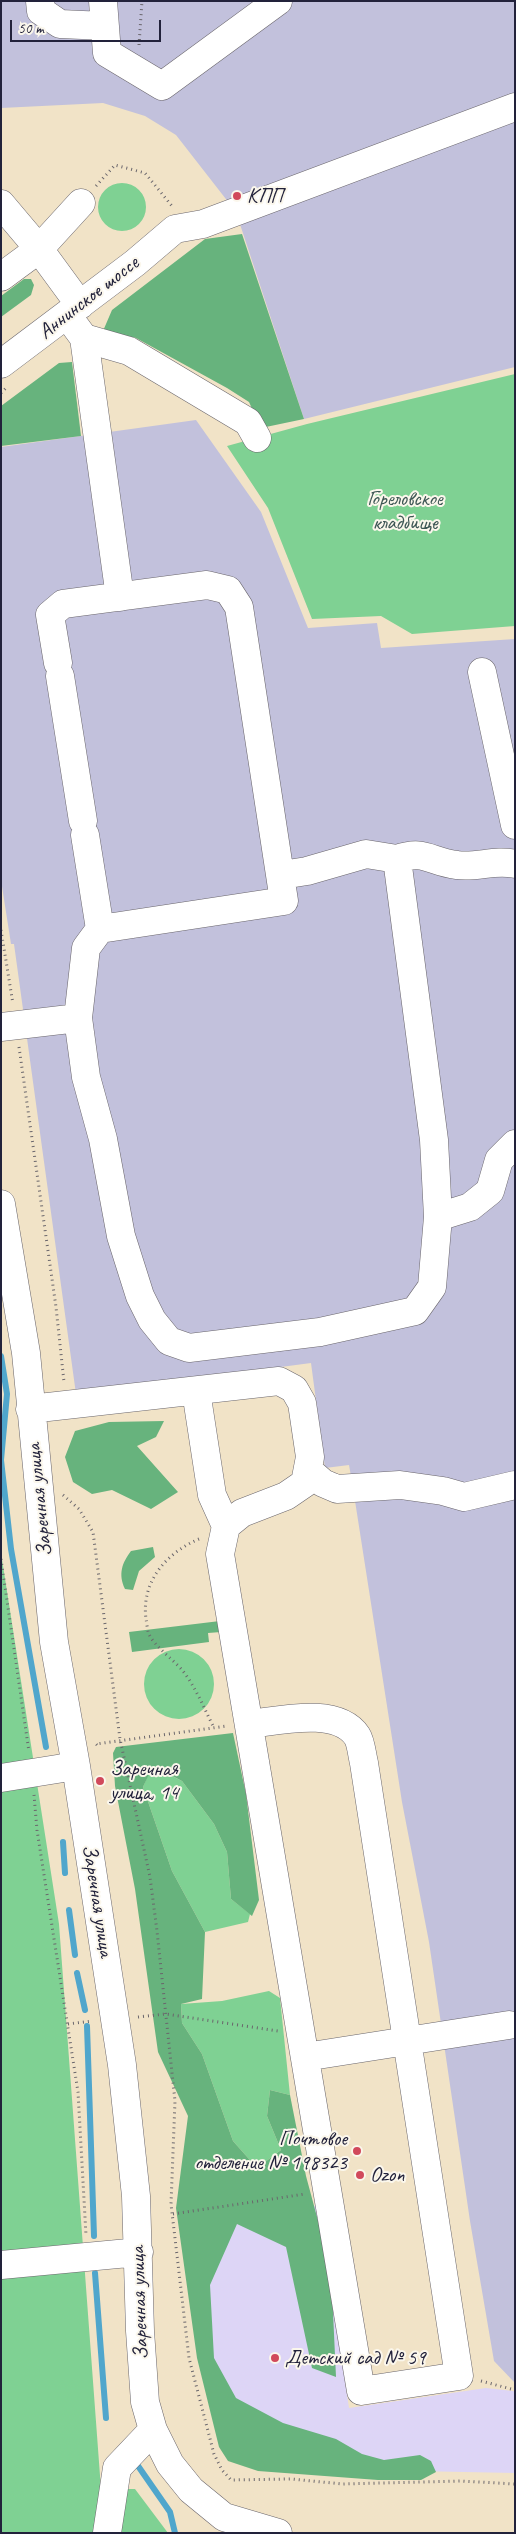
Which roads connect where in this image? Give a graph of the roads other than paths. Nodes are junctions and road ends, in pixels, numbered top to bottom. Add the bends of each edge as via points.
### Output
1 (40, 1) edge
2 (278, 1) edge
3 (104, 13) edge
4 (515, 107) edge
5 (81, 203) road end
6 (1, 204) edge
7 (39, 249) junction
8 (1, 277) edge
9 (73, 310) junction
10 (84, 338) junction
11 (1, 364) edge
12 (257, 438) dead end
13 (120, 596) junction
14 (482, 672) dead end
15 (515, 825) edge
16 (397, 859) junction
17 (515, 864) edge
18 (282, 875) junction
19 (100, 929) junction
20 (78, 1018) junction
21 (9, 1026) edge
22 (515, 1144) edge
23 (1, 1204) edge
24 (438, 1217) junction
25 (196, 1391) junction
26 (30, 1409) junction
27 (308, 1470) junction
28 (515, 1485) edge
29 (226, 1526) junction
30 (249, 1724) junction
31 (87, 1758) junction
32 (1, 1778) edge
33 (508, 2025) dead end
34 (406, 2040) junction
35 (303, 2046) junction
36 (139, 2252) junction
37 (1, 2265) edge
38 (153, 2430) junction
39 (222, 2525) edge
40 (107, 2533) edge
41 (278, 2533) edge

1 - 3 street via 41,11 60,24
2 - 3 street via 162,86 107,53
4 - 9 street, Аннинское шоссе via 203,224 175,229
5 - 7 street
6 - 7 street
7 - 8 street
7 - 9 street
9 - 10 street
9 - 11 street, Аннинское шоссе
10 - 12 street via 129,351 248,422
10 - 13 street
13 - 18 street via 207,585 228,590 239,607
13 - 19 street via 63,604 50,615
14 - 15 street
16 - 17 street via 413,853 458,866 503,861
16 - 18 street via 366,854
16 - 24 street via 434,1140
18 - 19 street via 284,902
19 - 20 street via 86,948
20 - 21 street
20 - 24 street via 86,1077 103,1140 121,1236 140,1296 152,1320 169,1341 188,1348 320,1332 415,1311 432,1287
22 - 24 street via 499,1160 490,1191 470,1206
23 - 26 street, Заречная улица via 19,1304
25 - 26 street
25 - 27 street via 278,1381 294,1389 302,1403 310,1457
25 - 29 street via 212,1495
26 - 31 street, Заречная улица via 54,1642
27 - 28 street via 323,1483 337,1489 400,1486 464,1497
27 - 29 street via 305,1483 286,1496 242,1513
29 - 30 street via 220,1554
30 - 34 street via 320,1717 341,1723 357,1736
30 - 35 street
31 - 32 street via 31,1774
31 - 36 street, Заречная улица via 136,2196
33 - 34 street
34 - 35 street
34 - 35 street via 459,2376 361,2391
36 - 37 street
36 - 38 street, Заречная улица via 145,2402
38 - 39 street, Заречная улица via 170,2464
38 - 40 street via 118,2468
39 - 41 street, Заречная улица

